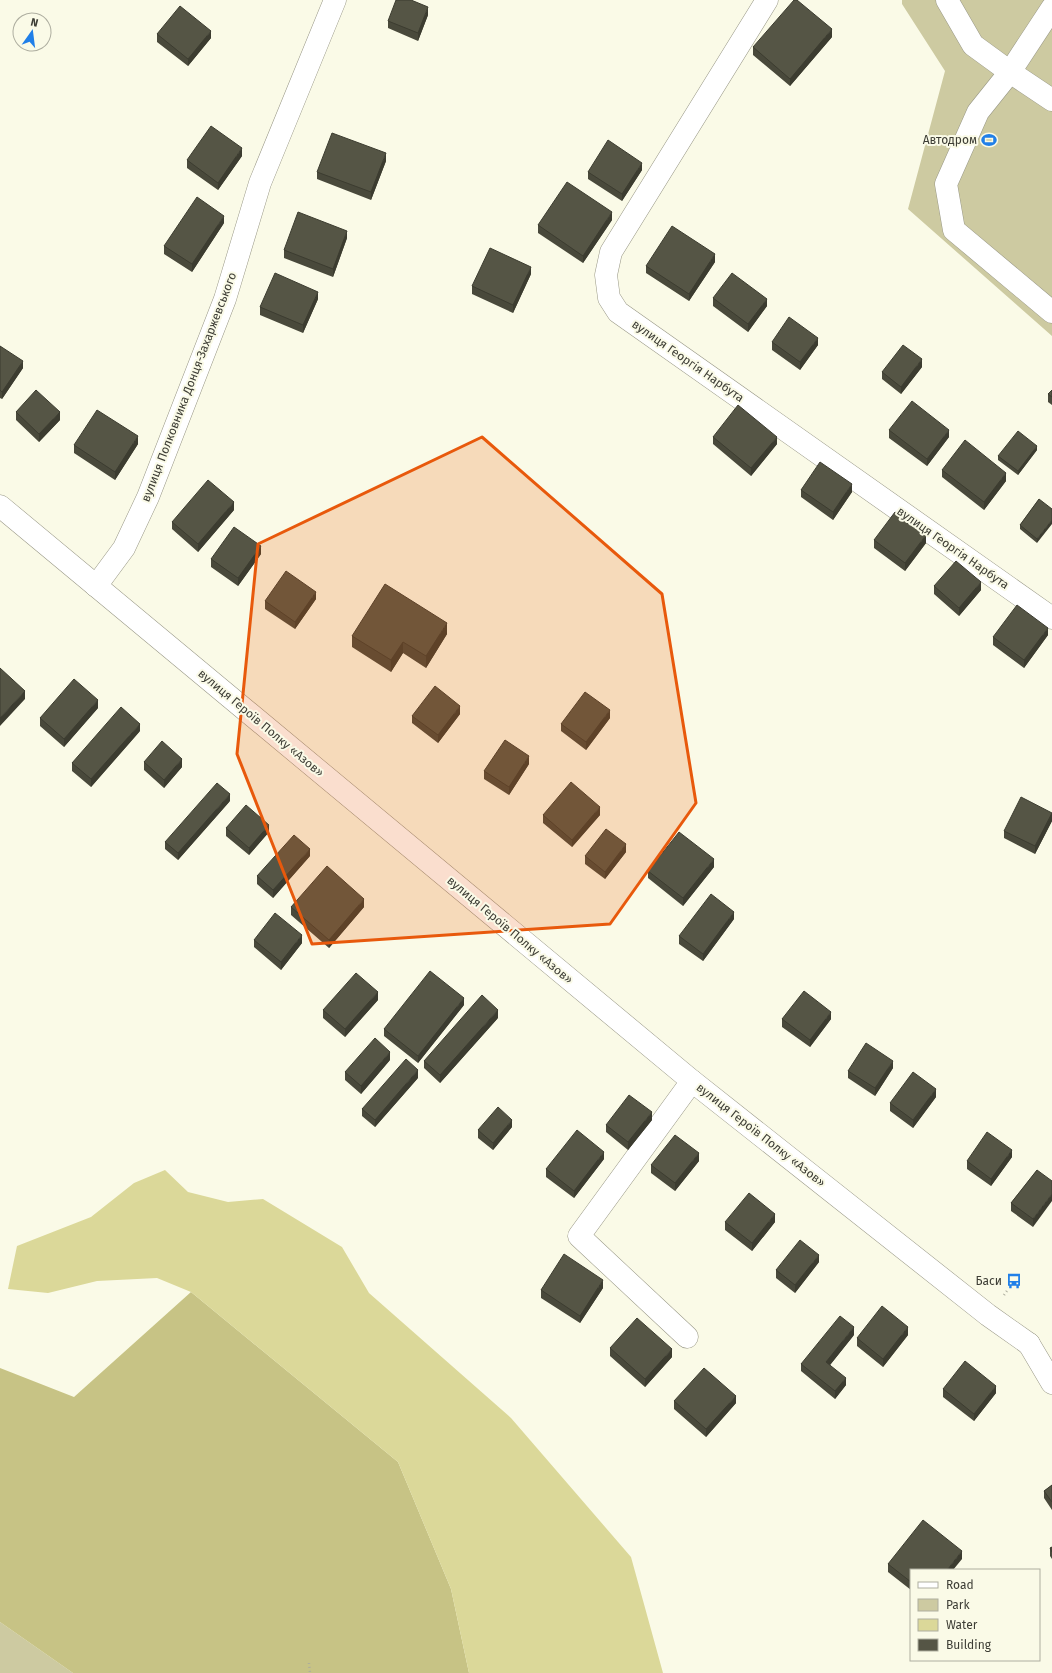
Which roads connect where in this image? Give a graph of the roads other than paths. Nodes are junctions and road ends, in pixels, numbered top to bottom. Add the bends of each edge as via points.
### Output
1 (335, 0) edge
2 (767, 0) edge
3 (947, 0) edge
4 (1052, 8) edge
5 (1010, 72) junction
6 (1052, 100) edge
7 (1052, 312) edge
8 (0, 506) edge
9 (96, 586) junction
10 (1052, 618) edge
11 (692, 1081) junction
12 (687, 1336) dead end
13 (1029, 1344) junction
14 (1052, 1354) edge
15 (1052, 1383) edge

1 - 9 street, вулиця Полковника Донця-Захаржевського via 260,183 225,299 148,498 124,548
2 - 10 street, вулиця Георгія Нарбута via 611,252 606,275 609,298 618,312
3 - 5 street via 973,45
4 - 5 street
5 - 6 street
5 - 7 street via 978,112 946,184 954,230
8 - 9 street, вулиця Героїв Полку «Азов»
9 - 11 street, вулиця Героїв Полку «Азов»
11 - 12 street via 578,1236
11 - 13 street, вулиця Героїв Полку «Азов» via 988,1315
13 - 14 street, вулиця Героїв Полку «Азов»
13 - 15 street, вулиця Героїв Полку «Азов»

